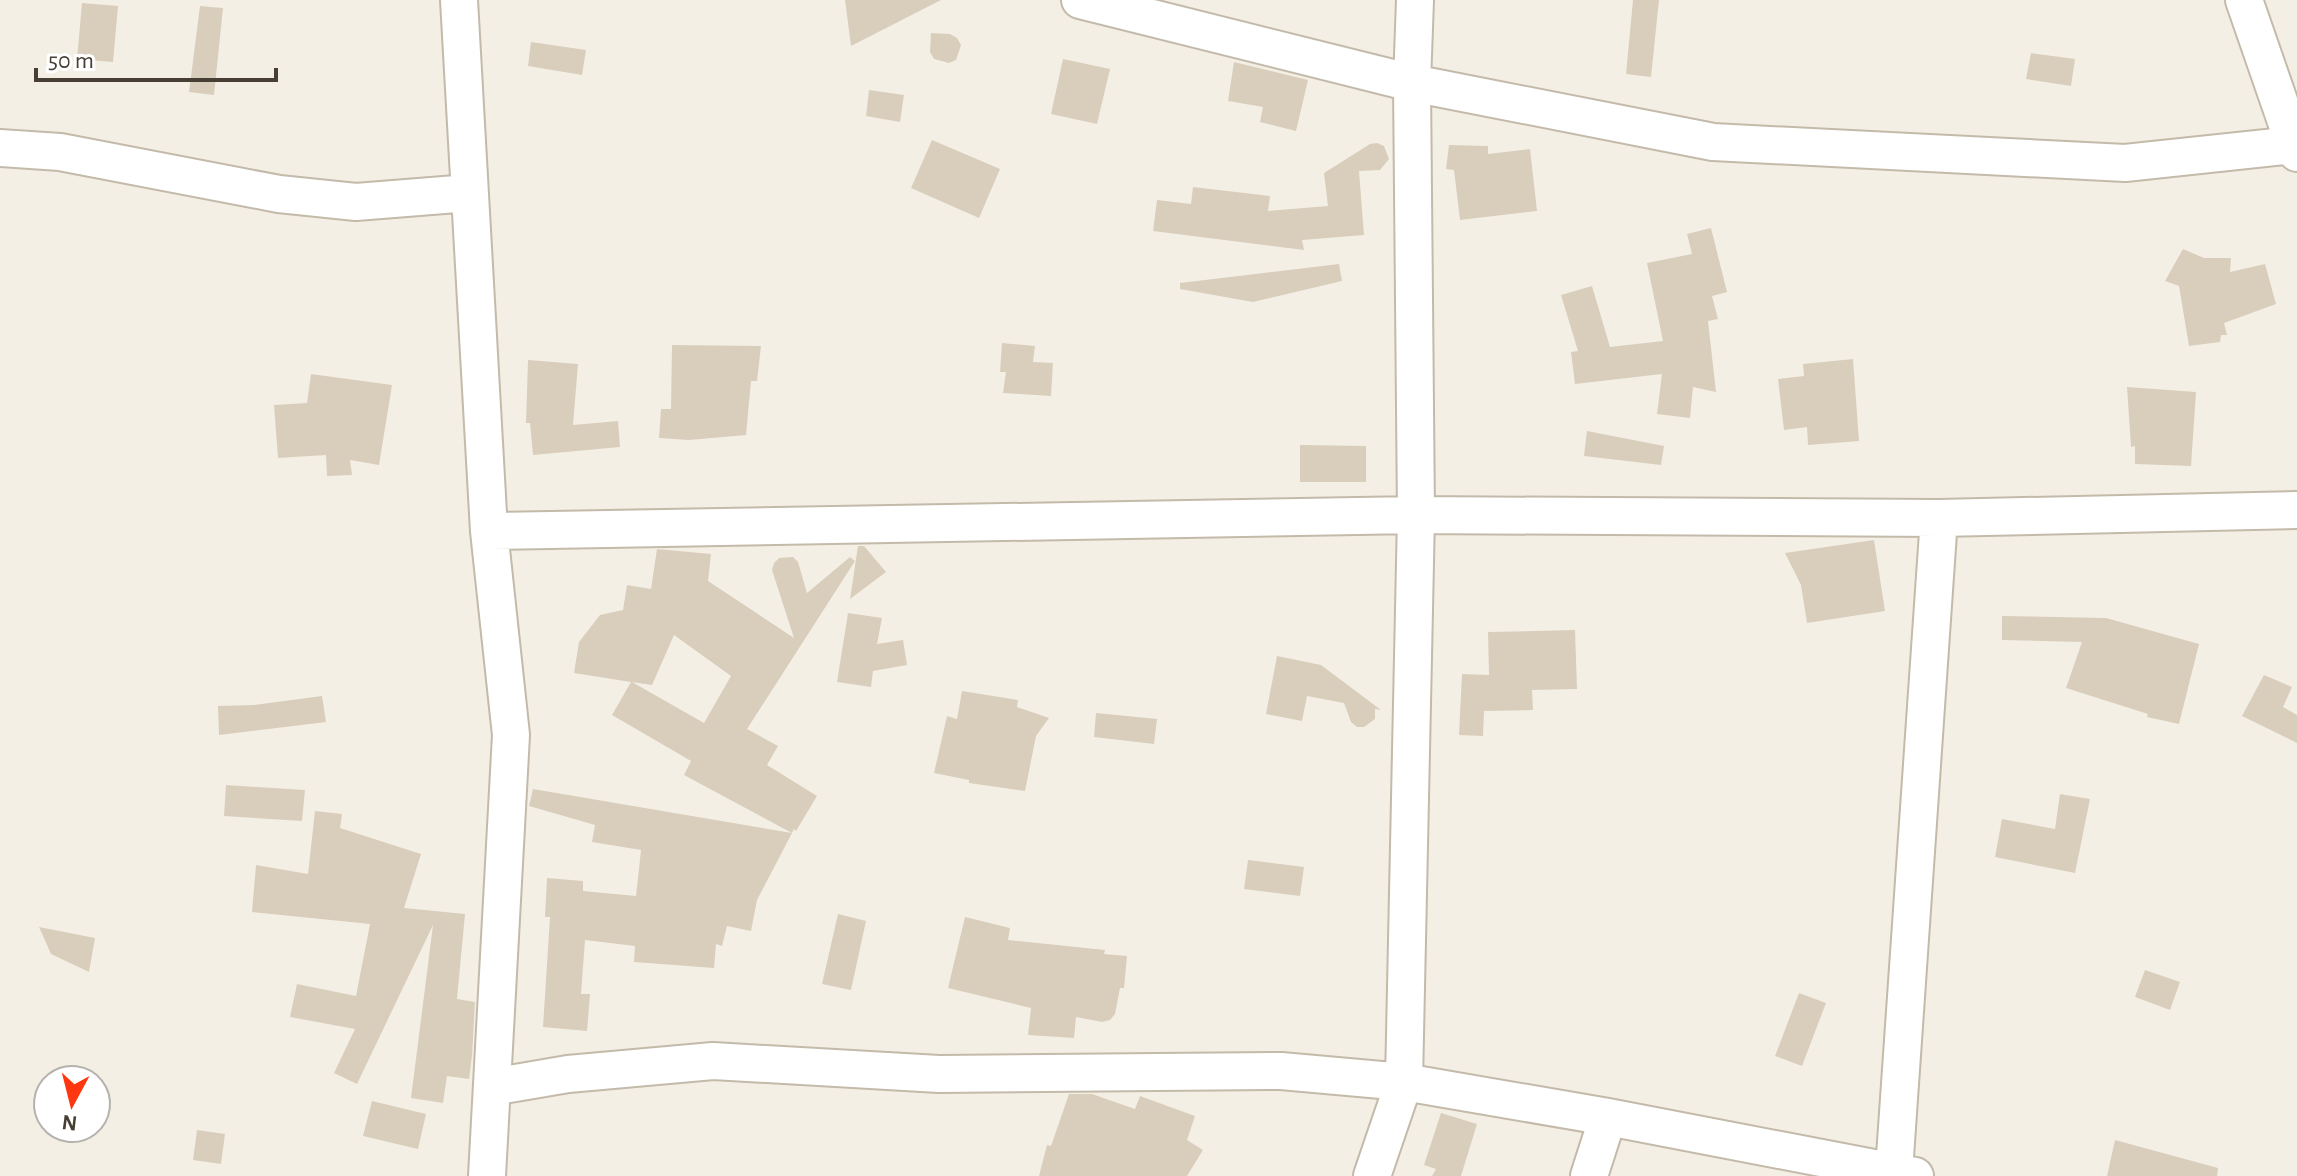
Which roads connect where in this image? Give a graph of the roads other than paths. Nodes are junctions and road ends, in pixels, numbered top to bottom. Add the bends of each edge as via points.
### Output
1 (459, 0) edge
2 (1080, 0) edge
3 (1415, 0) edge
4 (2244, 0) edge
5 (1412, 83) junction
6 (0, 148) edge
7 (2295, 149) edge
8 (469, 193) junction
9 (2297, 510) edge
10 (1416, 515) junction
11 (1939, 518) junction
12 (489, 531) junction
13 (1404, 1082) junction
14 (492, 1087) junction
15 (1608, 1117) junction
16 (1905, 1174) edge
17 (487, 1176) edge
18 (1372, 1176) edge
19 (1589, 1176) edge

1 - 8 street
2 - 5 street
3 - 5 street
4 - 7 street
5 - 7 street via 1713,142 2125,163
5 - 10 street
6 - 8 street via 60,152 279,194 356,202
8 - 12 street
9 - 11 street
10 - 11 street
10 - 12 street
10 - 13 street
11 - 16 street
12 - 14 street via 511,735
13 - 14 street via 1281,1071 939,1074 713,1061 568,1074
13 - 15 street
13 - 18 street
14 - 17 street
15 - 16 street
15 - 19 street

